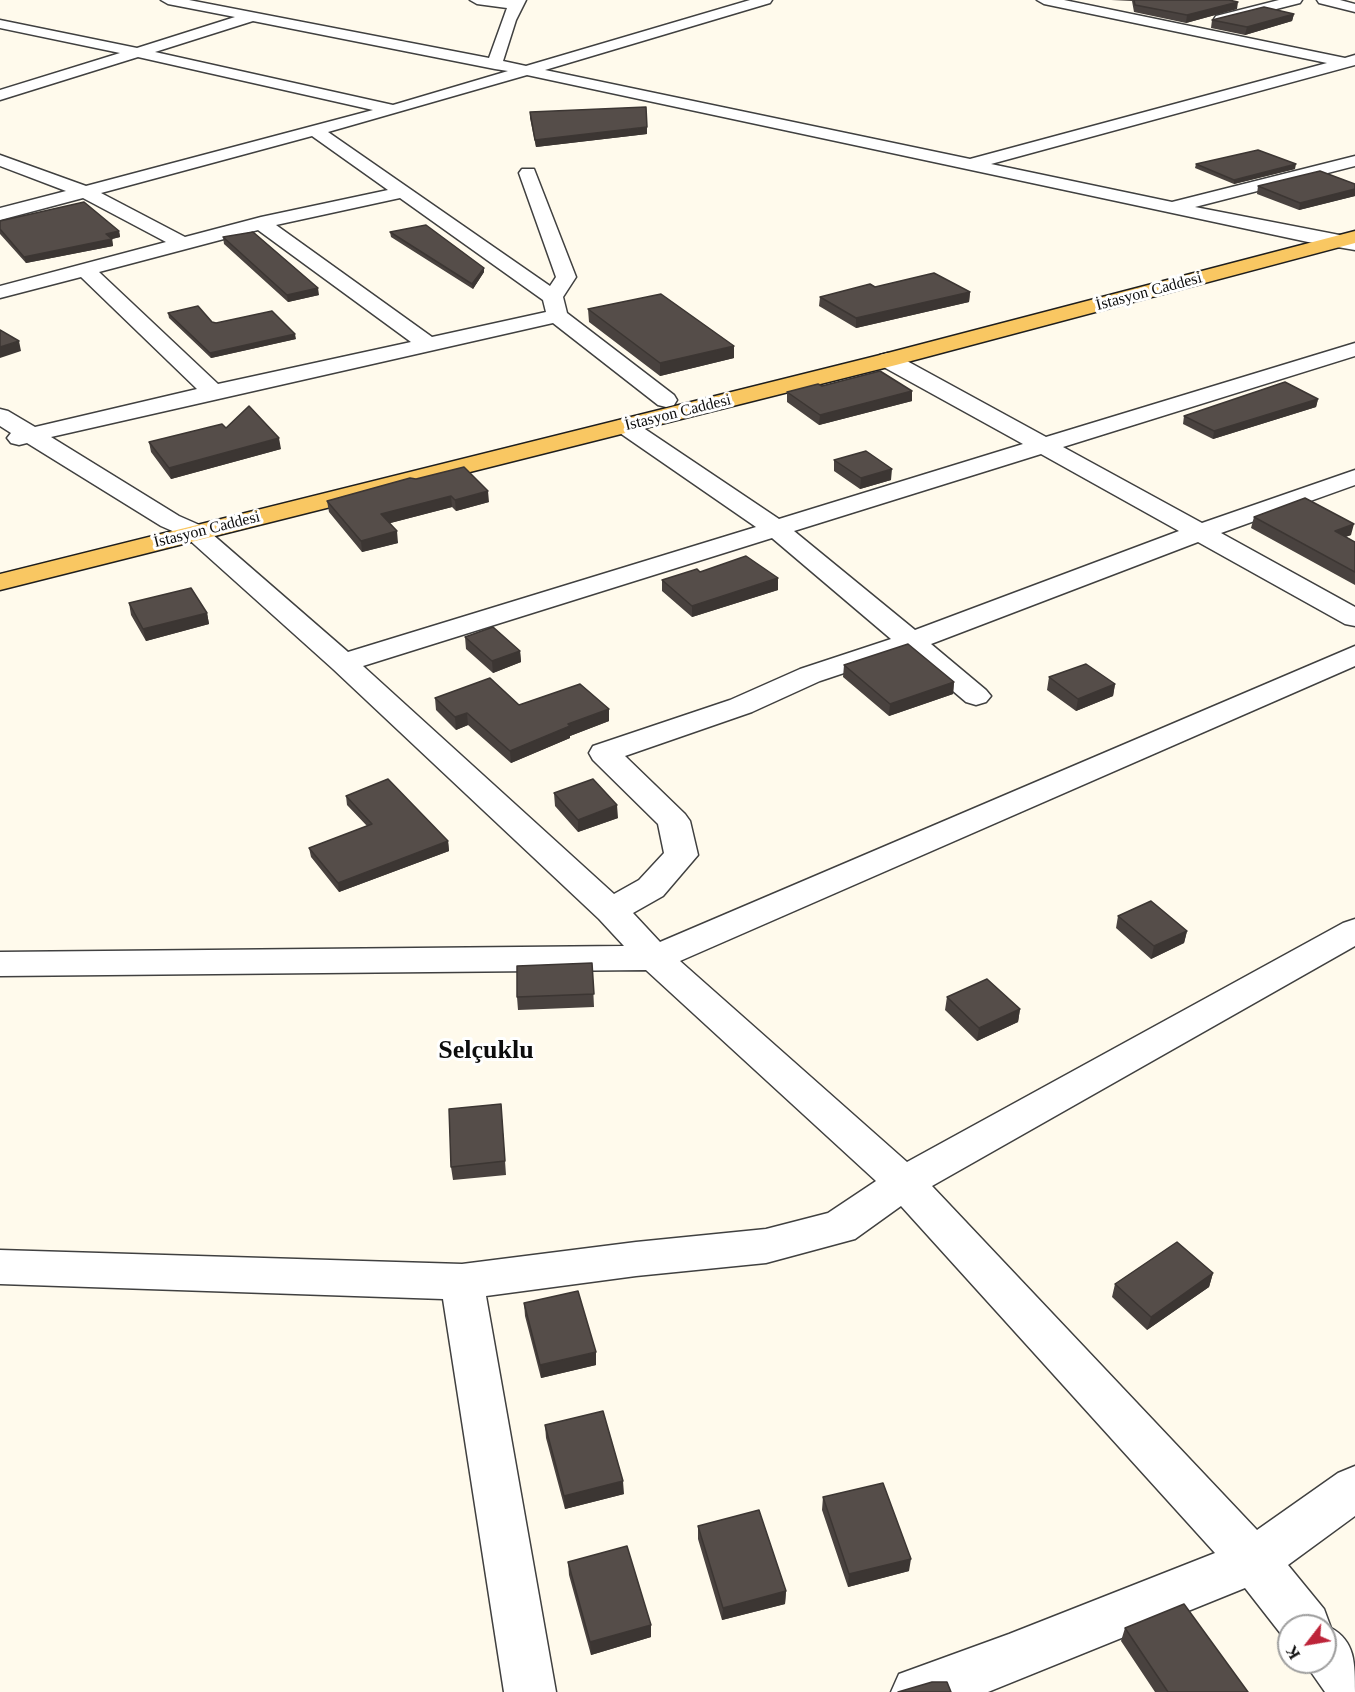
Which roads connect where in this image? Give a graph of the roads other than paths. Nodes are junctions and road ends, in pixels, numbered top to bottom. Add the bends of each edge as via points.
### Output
1 (168, 0) edge
2 (477, 0) edge
3 (765, 0) edge
4 (1044, 0) edge
5 (1295, 0) edge
6 (1324, 0) edge
7 (516, 3) edge
8 (1355, 8) edge
9 (255, 16) junction
10 (0, 24) edge
11 (1184, 28) junction
12 (45, 33) junction
13 (11, 42) dead end
14 (137, 52) junction
15 (1352, 62) edge
16 (495, 64) junction
17 (524, 71) junction
18 (0, 95) edge
19 (393, 111) junction
20 (317, 132) junction
21 (0, 160) edge
22 (1355, 161) edge
23 (972, 164) junction
24 (528, 173) dead end
25 (86, 192) junction
26 (403, 192) junction
27 (1171, 207) junction
28 (0, 214) edge
29 (261, 223) junction
30 (1342, 240) edge
31 (183, 244) junction
32 (85, 270) junction
33 (0, 292) edge
34 (555, 307) junction
35 (428, 344) junction
36 (1355, 349) edge
37 (888, 360) junction
38 (213, 392) junction
39 (666, 400) junction
40 (0, 416) edge
41 (625, 426) junction
42 (31, 435) junction
43 (0, 443) edge
44 (1045, 446) junction
45 (1354, 478) edge
46 (183, 527) junction
47 (776, 529) junction
48 (1200, 532) junction
49 (0, 563) edge
50 (0, 582) edge
51 (1355, 618) edge
52 (910, 642) junction
53 (1355, 655) edge
54 (343, 663) junction
55 (976, 696) dead end
56 (611, 911) junction
57 (1355, 932) edge
58 (655, 958) junction
59 (0, 964) edge
60 (904, 1183) junction
61 (0, 1268) edge
62 (462, 1282) junction
63 (1355, 1488) edge
64 (1254, 1561) junction
65 (1296, 1614) edge
66 (1337, 1666) edge
67 (1355, 1689) edge
68 (530, 1692) edge
69 (917, 1692) edge

1 - 9 street
2 - 7 street
3 - 17 street
4 - 11 street
5 - 11 street
6 - 8 street
7 - 16 street
9 - 14 street
9 - 16 street
10 - 12 street
11 - 15 street
12 - 13 street
12 - 14 street
14 - 18 street
14 - 19 street
15 - 23 street
16 - 17 street
17 - 19 street
17 - 23 street
19 - 20 street
20 - 25 street
20 - 26 street
21 - 25 street
22 - 27 street
23 - 27 street
24 - 34 street via 566,277
25 - 28 street
25 - 31 street
26 - 29 street
26 - 34 street
27 - 30 street
29 - 31 street
29 - 35 street
30 - 37 main road, İstasyon Caddesi
30 - 39 main road
31 - 32 street
32 - 33 street
32 - 38 street
34 - 35 street
34 - 39 street
35 - 38 street
36 - 44 street
37 - 41 main road, İstasyon Caddesi
37 - 44 street
38 - 42 street
39 - 46 main road
40 - 42 street
41 - 46 main road, İstasyon Caddesi
41 - 47 street
42 - 43 street
42 - 46 street
44 - 47 street
44 - 48 street
45 - 48 street
46 - 49 main road
46 - 50 main road, İstasyon Caddesi
46 - 54 street
47 - 52 street
47 - 54 street
48 - 51 street
48 - 52 street
52 - 55 street
52 - 56 street via 810,675 741,706 604,753 674,821 681,855 651,888
53 - 58 street
54 - 56 street
56 - 58 street
57 - 60 street
58 - 59 street
58 - 60 street
60 - 62 street via 840,1227 766,1246
60 - 64 street
61 - 62 street
62 - 68 street
63 - 64 street
64 - 65 street
64 - 69 street
66 - 67 street

